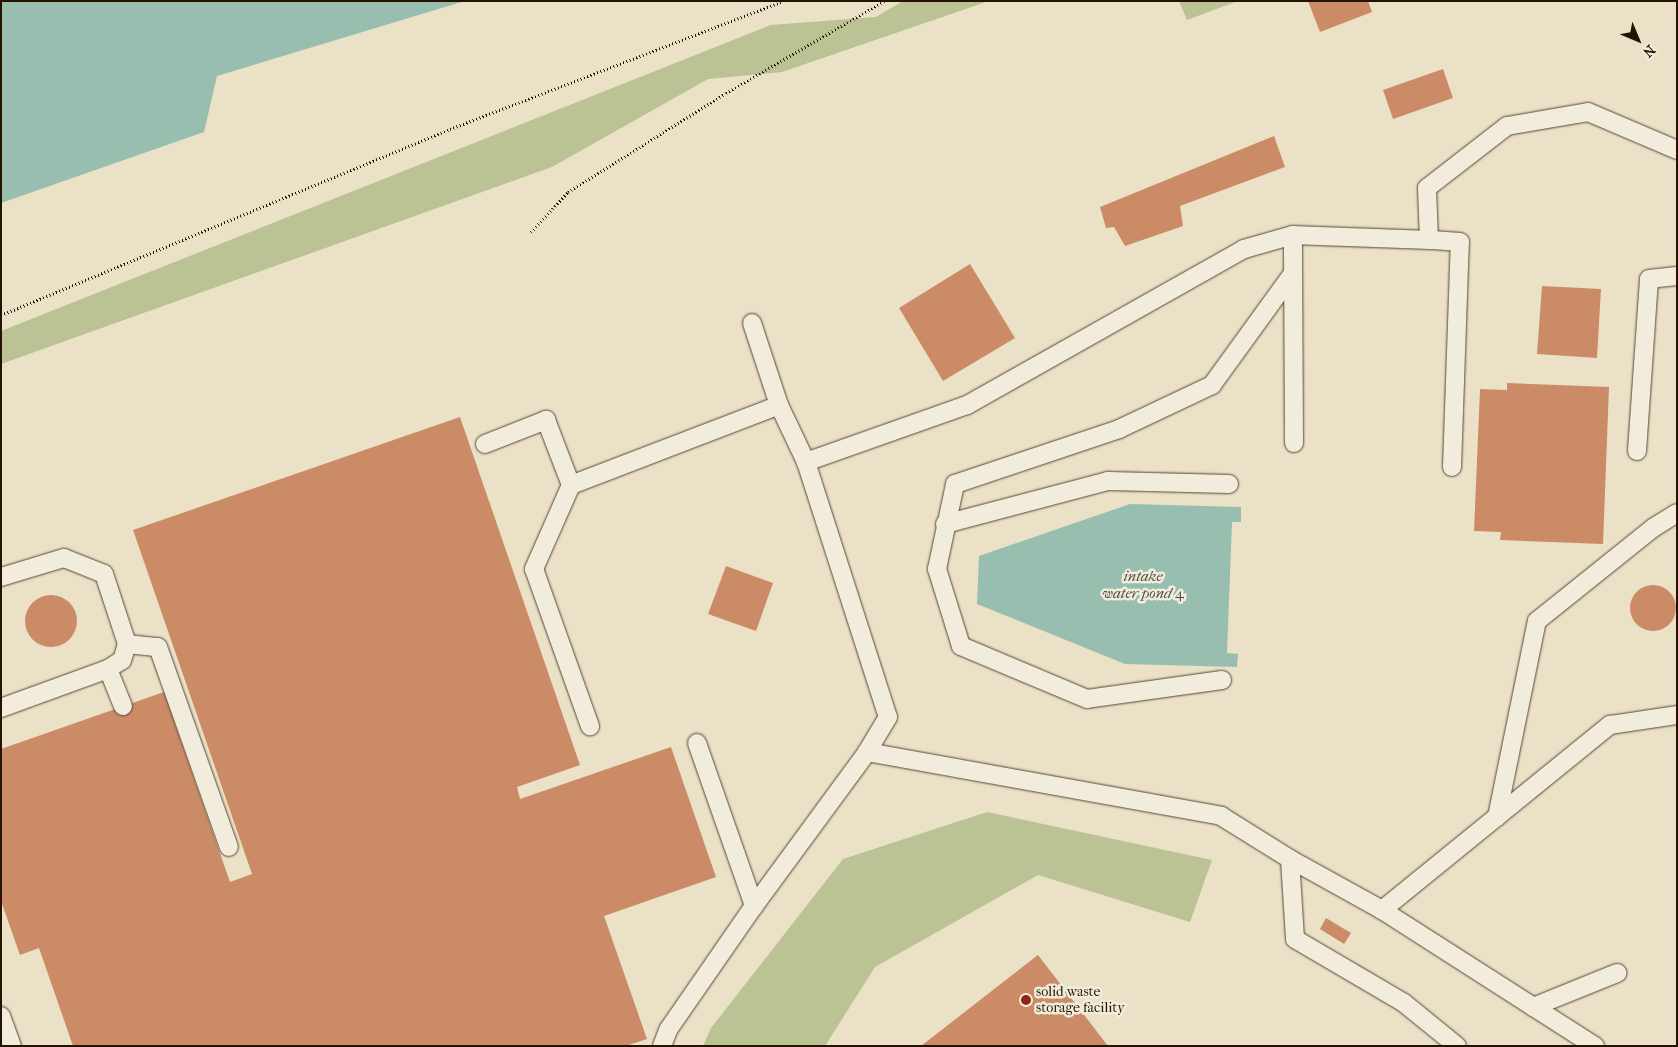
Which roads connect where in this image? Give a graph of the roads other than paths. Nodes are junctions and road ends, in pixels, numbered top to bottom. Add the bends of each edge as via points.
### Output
1 (1677, 150) edge
2 (1293, 235) junction
3 (1429, 240) junction
4 (1293, 273) junction
5 (1677, 276) edge
6 (752, 323) dead end
7 (779, 405) junction
8 (1294, 443) dead end
9 (485, 444) dead end
10 (1637, 452) dead end
11 (806, 462) junction
12 (1452, 467) dead end
13 (1230, 484) dead end
14 (572, 485) junction
15 (1677, 513) edge
16 (945, 524) junction
17 (1, 577) edge
18 (127, 644) junction
19 (108, 669) junction
20 (1222, 680) dead end
21 (123, 706) dead end
22 (1, 708) edge
23 (1677, 715) edge
24 (590, 726) dead end
25 (697, 743) dead end
26 (867, 752) junction
27 (1497, 817) junction
28 (229, 847) dead end
29 (1290, 859) junction
30 (754, 906) junction
31 (1382, 910) junction
32 (1617, 973) dead end
33 (1533, 1007) junction
34 (1, 1016) edge
35 (12, 1046) edge
36 (662, 1046) edge
37 (1457, 1046) edge
38 (1594, 1046) edge

1 - 3 lane via 1588,112 1507,126 1427,188
2 - 3 lane
2 - 4 lane
2 - 11 lane via 1244,249 967,405
3 - 12 lane via 1460,242
4 - 8 lane
4 - 16 lane via 1212,384 1119,429 955,484
5 - 10 lane via 1649,279
6 - 7 lane
7 - 11 lane
7 - 14 lane
9 - 14 lane via 546,420
11 - 26 lane via 888,718
13 - 16 lane via 1108,481
14 - 24 lane via 534,569
15 - 27 lane via 1652,528 1537,621
16 - 20 lane via 937,569 961,646 1087,699
17 - 18 lane via 64,558 104,574
18 - 19 lane via 122,660
18 - 28 lane via 158,647
19 - 21 lane
19 - 22 lane
23 - 27 lane via 1610,725
25 - 30 lane
26 - 29 lane via 1221,816
26 - 30 lane
27 - 31 lane
29 - 31 lane
29 - 37 lane via 1295,939 1404,1003
30 - 36 lane via 668,1030
31 - 33 lane
32 - 33 lane
33 - 38 lane
34 - 35 lane

